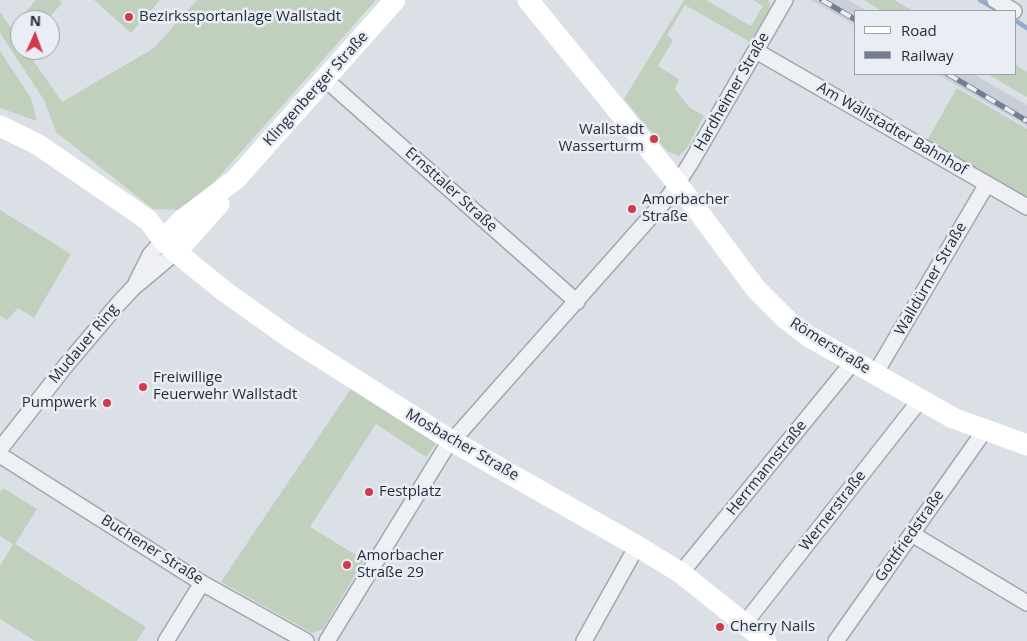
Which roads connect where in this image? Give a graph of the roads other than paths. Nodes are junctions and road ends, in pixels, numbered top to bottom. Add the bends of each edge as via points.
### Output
1 (395, 0) edge
2 (528, 0) edge
3 (785, 0) edge
4 (995, 0) edge
5 (1012, 10) edge
6 (756, 51) junction
7 (325, 79) junction
8 (0, 126) edge
9 (677, 183) junction
10 (987, 184) junction
11 (1027, 207) edge
12 (170, 246) junction
13 (577, 302) junction
14 (853, 362) junction
15 (875, 374) junction
16 (920, 400) junction
17 (985, 430) junction
18 (452, 440) junction
19 (1027, 445) edge
20 (0, 449) edge
21 (0, 455) edge
22 (912, 534) junction
23 (637, 546) junction
24 (681, 573) junction
25 (202, 583) junction
26 (1027, 603) edge
27 (745, 623) junction
28 (166, 641) edge
29 (306, 641) edge
30 (327, 641) edge
31 (584, 641) edge
32 (766, 641) edge
33 (836, 641) edge

1 - 7 street, Klingenberger Straße
2 - 9 street, Römerstraße
3 - 6 street, Hardheimer Straße
4 - 5 street
6 - 9 street, Hardheimer Straße
6 - 10 street, Am Wallstadter Bahnhof
7 - 12 street, Klingenberger Straße via 236,179 222,201
7 - 13 street, Ernsttaler Straße
8 - 12 street, Mosbacher Straße via 37,144 82,176 141,230
9 - 13 street
9 - 14 street, Römerstraße via 756,289 808,336
10 - 11 street, Am Wallstadter Bahnhof
10 - 15 street, Walldürner Straße
12 - 18 street, Mosbacher Straße via 294,341
12 - 20 street, Mudauer Ring via 67,364
13 - 18 street
14 - 15 street, Römerstraße
14 - 24 street, Herrmannstraße
15 - 16 street, Römerstraße
16 - 17 street, Römerstraße via 953,418
16 - 27 street, Wernerstraße
17 - 19 street, Römerstraße
17 - 22 street, Gottfriedstraße
18 - 23 street, Mosbacher Straße
18 - 30 street
21 - 25 street, Buchener Straße
22 - 26 street
22 - 33 street, Gottfriedstraße
23 - 24 street, Mosbacher Straße
23 - 31 street
24 - 27 street, Mosbacher Straße
25 - 28 street
25 - 29 street, Buchener Straße
27 - 32 street, Mosbacher Straße

